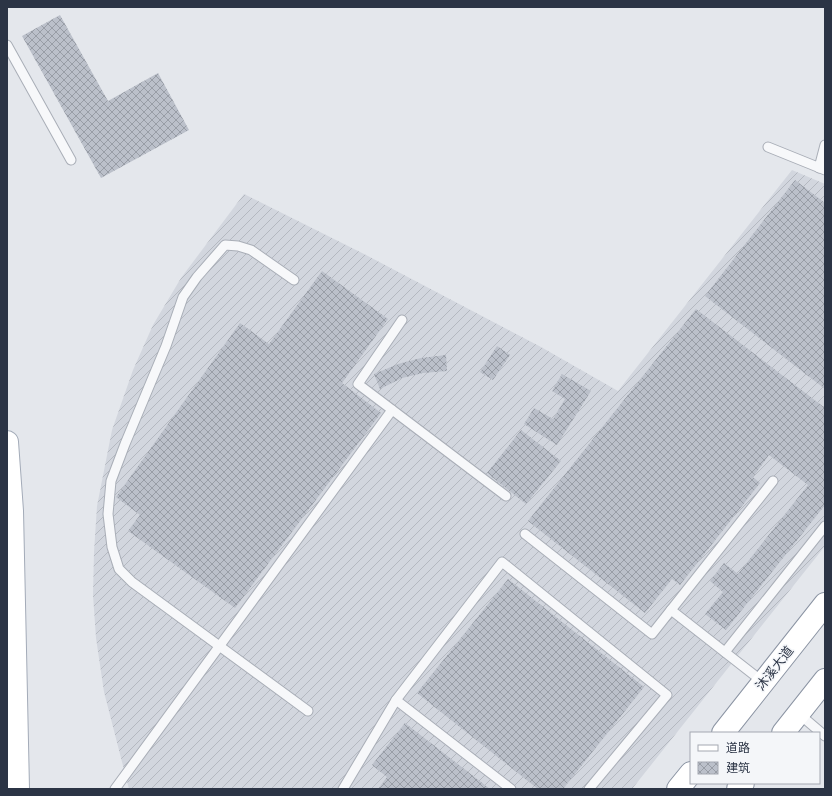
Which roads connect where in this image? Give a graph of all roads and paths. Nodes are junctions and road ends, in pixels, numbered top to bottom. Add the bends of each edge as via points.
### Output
1 (7, 46) edge
2 (825, 145) edge
3 (768, 146) dead end
4 (71, 160) dead end
5 (822, 169) edge
6 (294, 280) dead end
7 (402, 320) dead end
8 (392, 410) junction
9 (7, 442) edge
10 (773, 481) dead end
11 (506, 496) dead end
12 (825, 526) edge
13 (525, 534) dead end
14 (825, 604) edge
15 (671, 610) junction
16 (220, 646) junction
17 (725, 652) junction
18 (825, 680) edge
19 (763, 682) junction
20 (396, 700) junction
21 (308, 711) dead end
22 (798, 714) junction
23 (724, 732) edge
24 (783, 732) edge
25 (825, 736) edge
26 (690, 774) edge
27 (18, 789) edge
28 (115, 789) edge
29 (343, 789) edge
30 (511, 789) edge
31 (589, 789) edge
32 (678, 789) edge

1 - 4 lane
2 - 5 lane
3 - 5 lane
6 - 16 lane via 251,250 238,246 226,245 206,266 183,298 111,481 108,514 112,547 119,570
7 - 8 lane via 358,384
8 - 11 lane
8 - 16 lane
9 - 27 main road via 12,511
10 - 15 lane
12 - 17 lane
13 - 15 lane via 652,634
14 - 19 main road, 沐溪大道
15 - 17 lane
16 - 21 lane
16 - 28 lane
17 - 19 lane
18 - 22 main road
19 - 23 main road, 沐溪大道
20 - 29 lane
20 - 30 lane
20 - 31 lane via 502,562 667,694
22 - 24 main road
22 - 25 lane
26 - 32 main road

